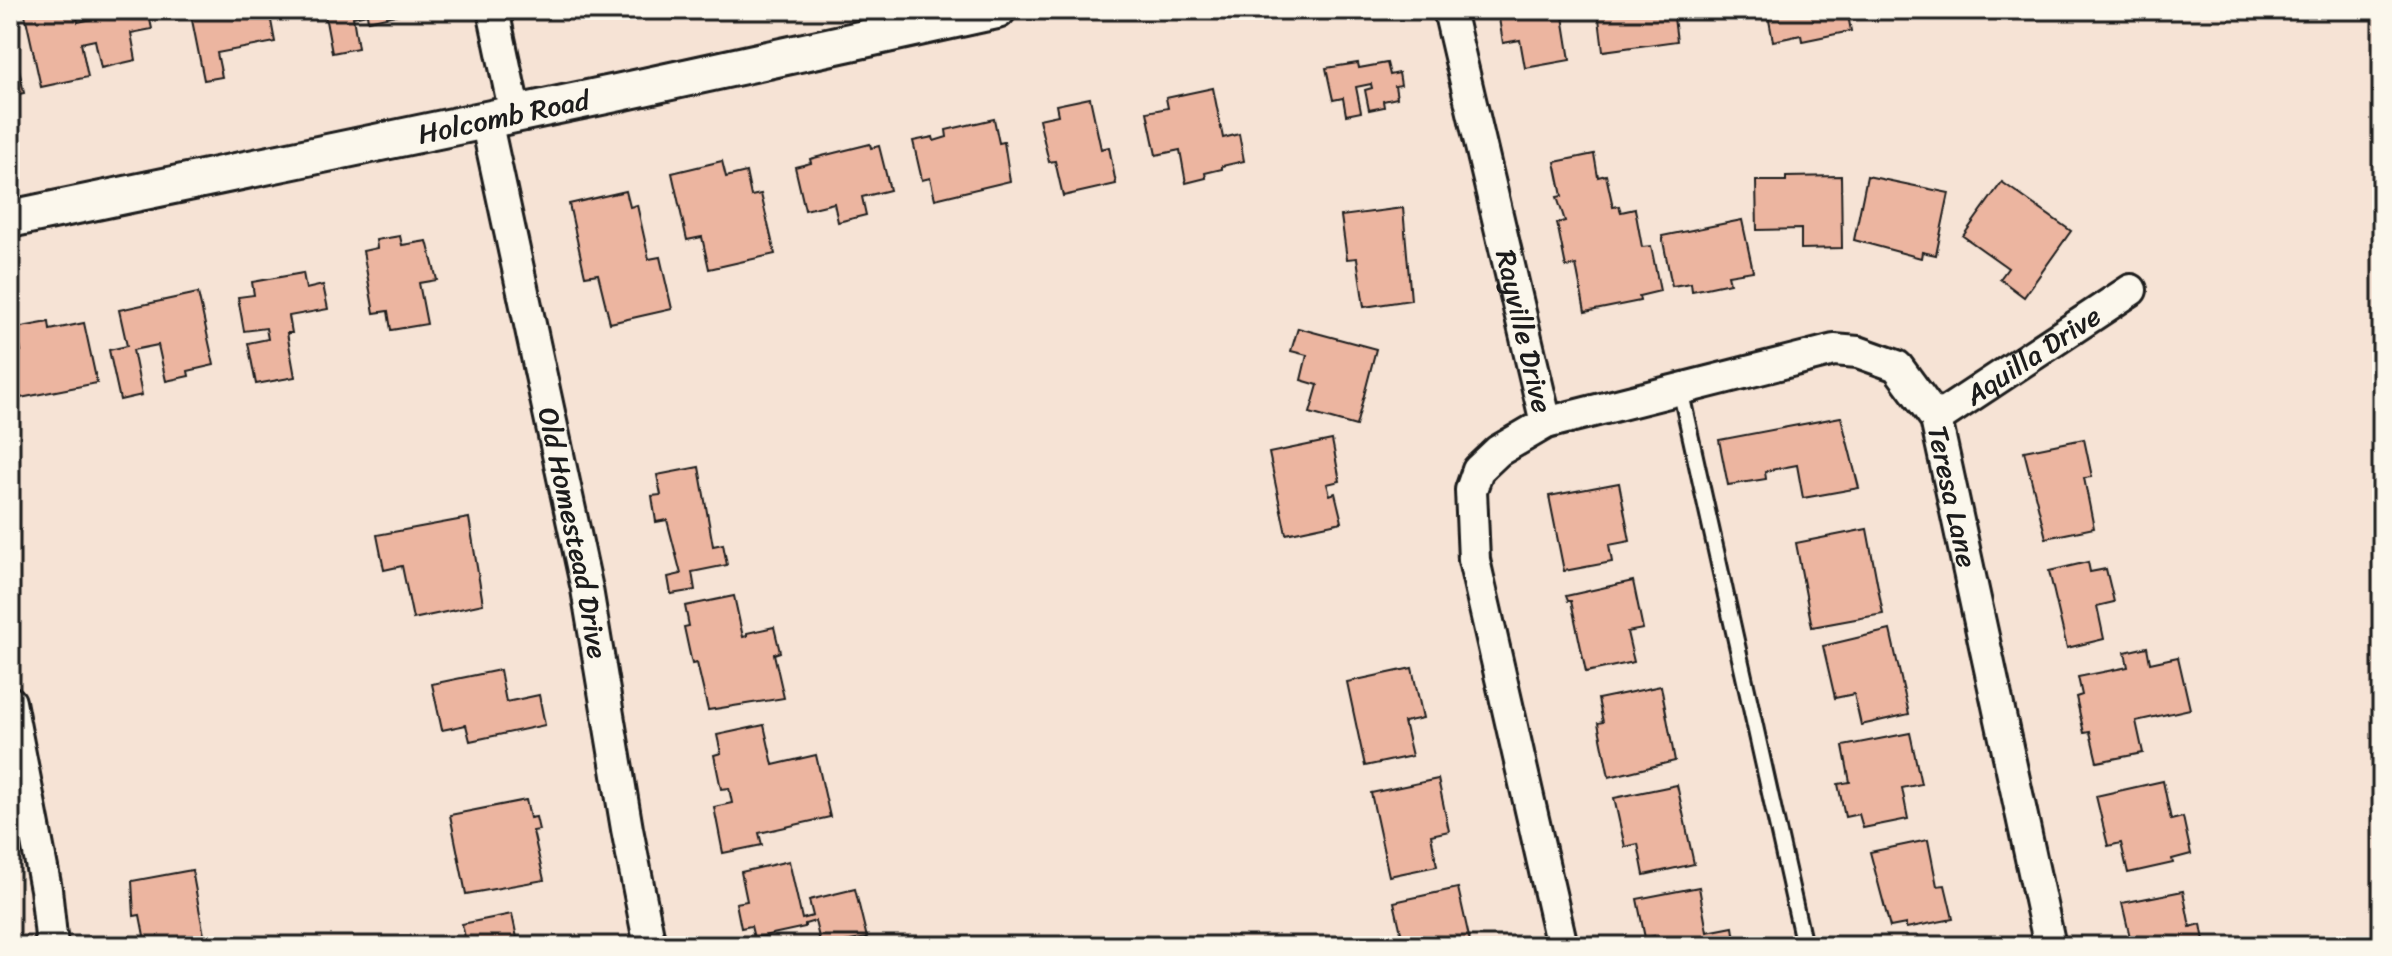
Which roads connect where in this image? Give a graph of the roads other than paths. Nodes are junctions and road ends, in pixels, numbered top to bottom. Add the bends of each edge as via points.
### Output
1 (493, 10) edge
2 (997, 10) edge
3 (1449, 10) edge
4 (500, 117) junction
5 (10, 219) edge
6 (2131, 290) dead end
7 (1680, 389) junction
8 (1936, 419) junction
9 (1546, 423) junction
10 (11, 710) edge
11 (52, 946) edge
12 (650, 946) edge
13 (1562, 946) edge
14 (1804, 946) edge
15 (2050, 946) edge

1 - 4 street, Old Homestead Drive
2 - 4 street, Holcomb Road
3 - 9 street, Rayville Drive
4 - 5 street, Holcomb Road
4 - 12 street, Old Homestead Drive
6 - 8 street, Aquilla Drive
7 - 8 street, Teresa Lane via 1834,350 1858,352 1897,366
7 - 9 street, Teresa Lane
7 - 14 lane
8 - 15 street, Teresa Lane
9 - 13 street, Rayville Drive via 1498,451 1478,470 1471,490 1474,560
10 - 11 street

